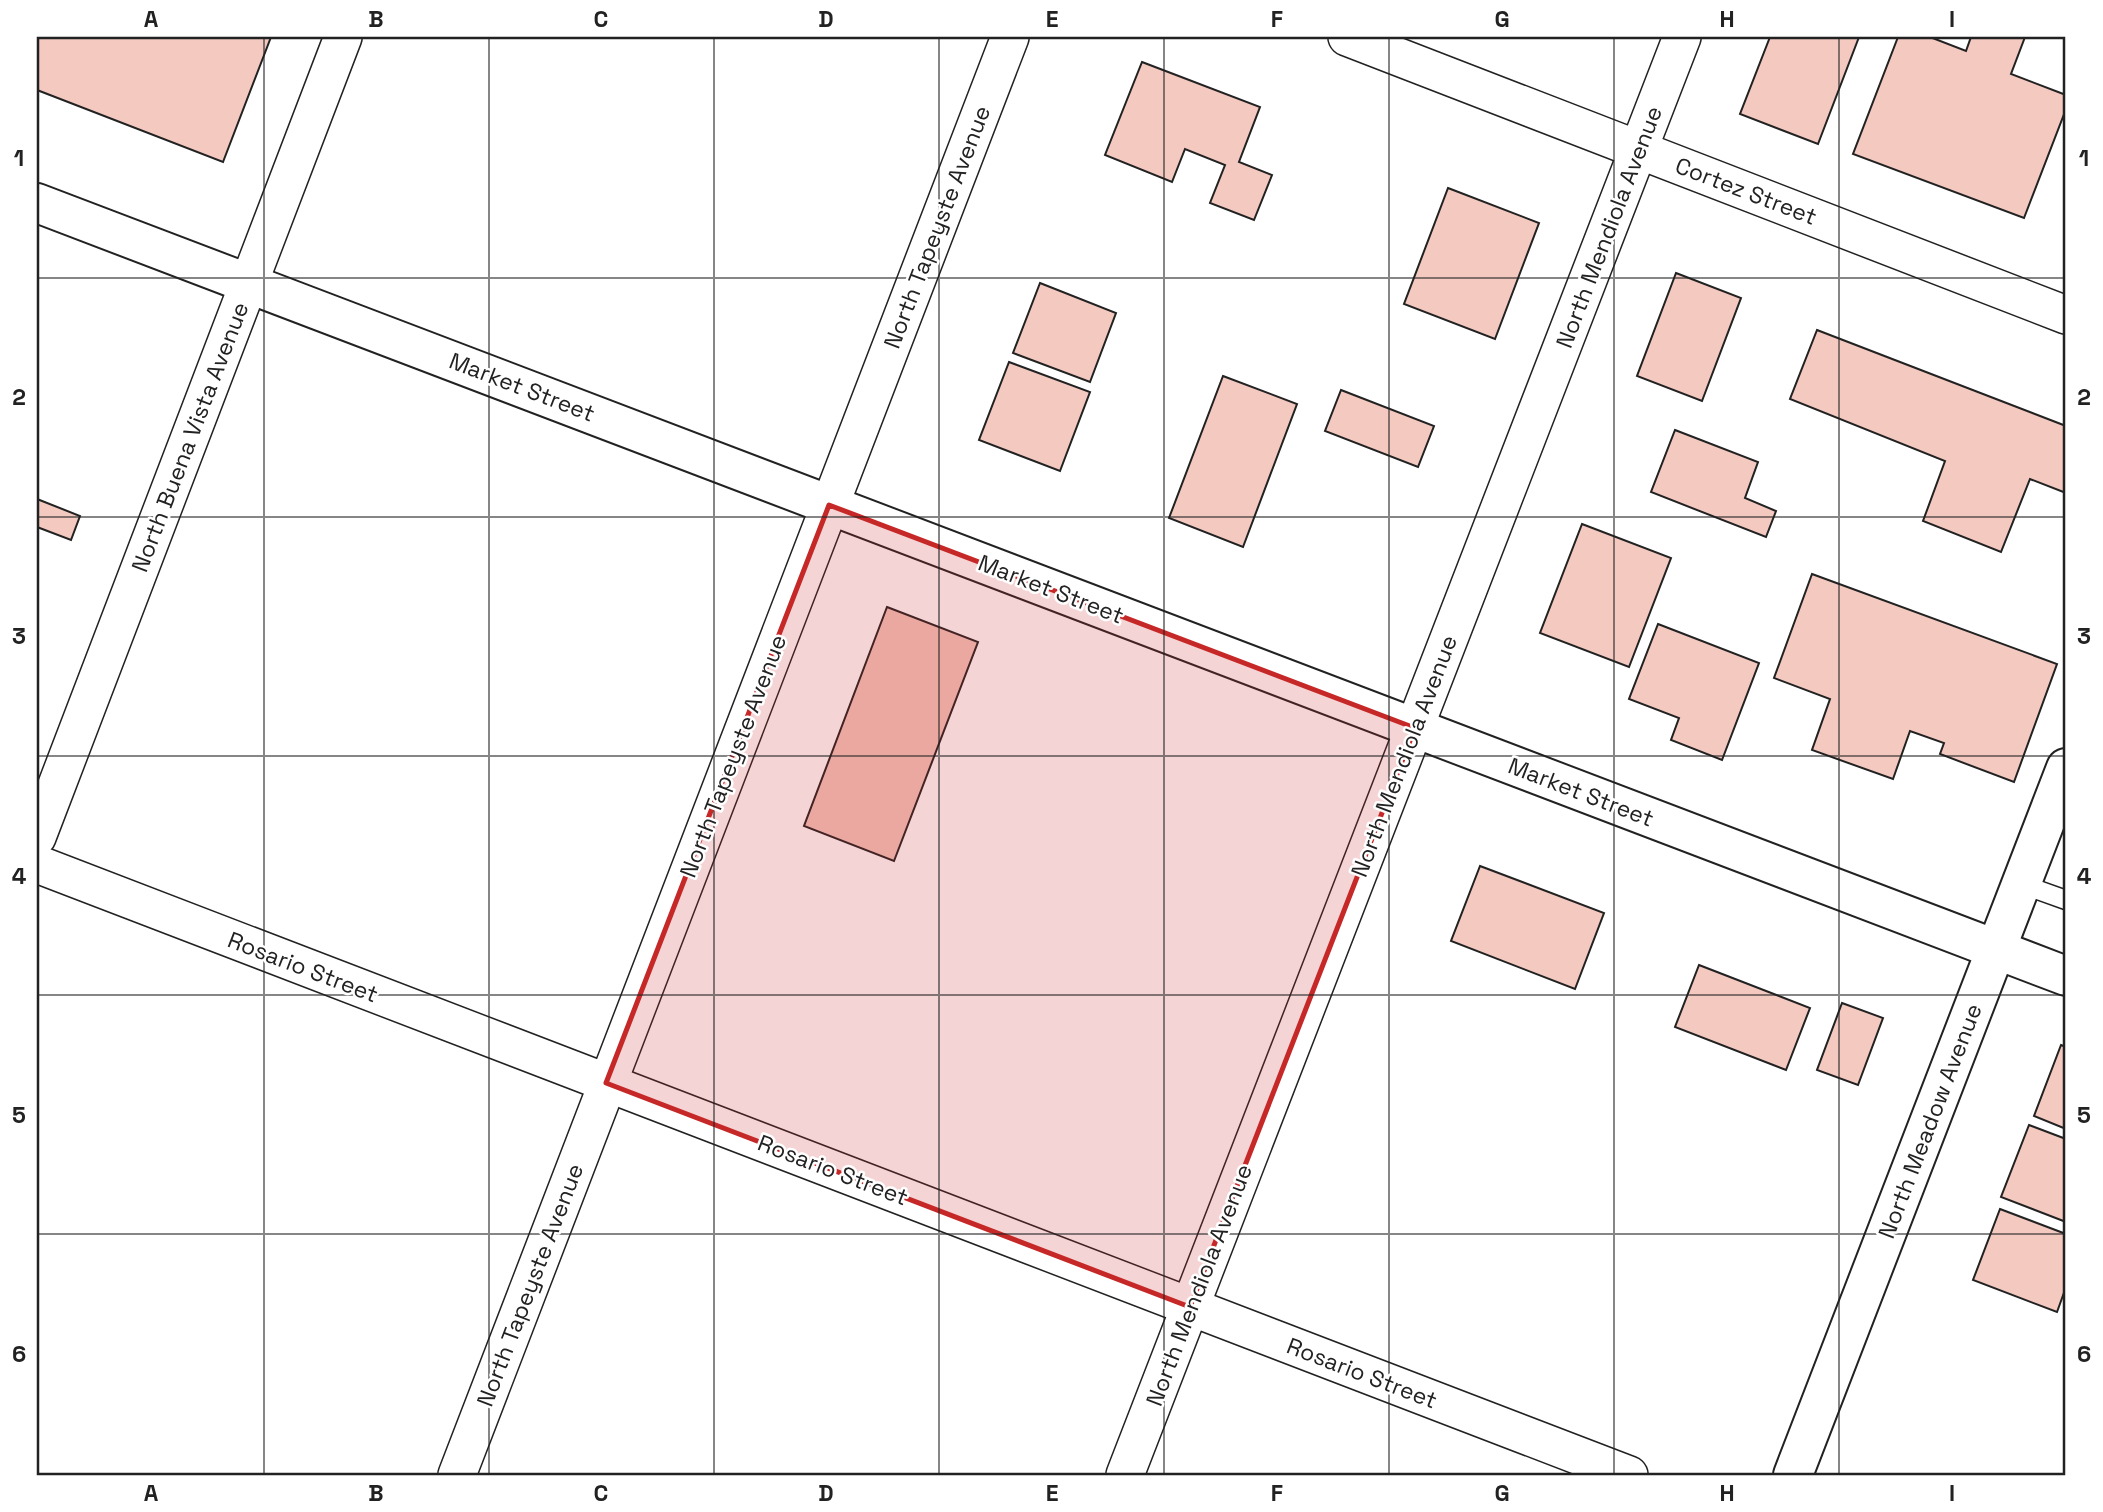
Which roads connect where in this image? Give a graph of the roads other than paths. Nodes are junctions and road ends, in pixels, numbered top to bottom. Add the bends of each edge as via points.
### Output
1 (343, 37) edge
2 (1010, 37) edge
3 (1347, 37) edge
4 (1682, 37) edge
5 (1639, 150) junction
6 (37, 202) edge
7 (249, 283) junction
8 (2066, 315) edge
9 (830, 505) junction
10 (1415, 728) junction
11 (2066, 768) edge
12 (37, 837) edge
13 (37, 864) edge
14 (2021, 884) junction
15 (2066, 900) edge
16 (1996, 950) junction
17 (2066, 976) edge
18 (606, 1083) junction
19 (1190, 1307) junction
20 (457, 1475) edge
21 (1125, 1475) edge
22 (1629, 1475) edge
23 (1793, 1475) edge

1 - 7 street, North Buena Vista Avenue
2 - 9 street, North Tapeyste Avenue
3 - 5 street, Cortez Street
4 - 5 street, North Mendiola Avenue
5 - 8 street, Cortez Street
5 - 10 street, North Mendiola Avenue
6 - 7 street, Market Street
7 - 9 street, Market Street
7 - 12 street, North Buena Vista Avenue
9 - 10 street, Market Street
9 - 18 street, North Tapeyste Avenue
10 - 16 street, Market Street
10 - 19 street, North Mendiola Avenue
11 - 14 street, North Meadow Avenue
13 - 18 street, Rosario Street
14 - 15 lane
14 - 16 street, North Meadow Avenue
16 - 17 street, Market Street
16 - 23 street, North Meadow Avenue
18 - 19 street, Rosario Street
18 - 20 street, North Tapeyste Avenue
19 - 21 street, North Mendiola Avenue
19 - 22 street, Rosario Street

